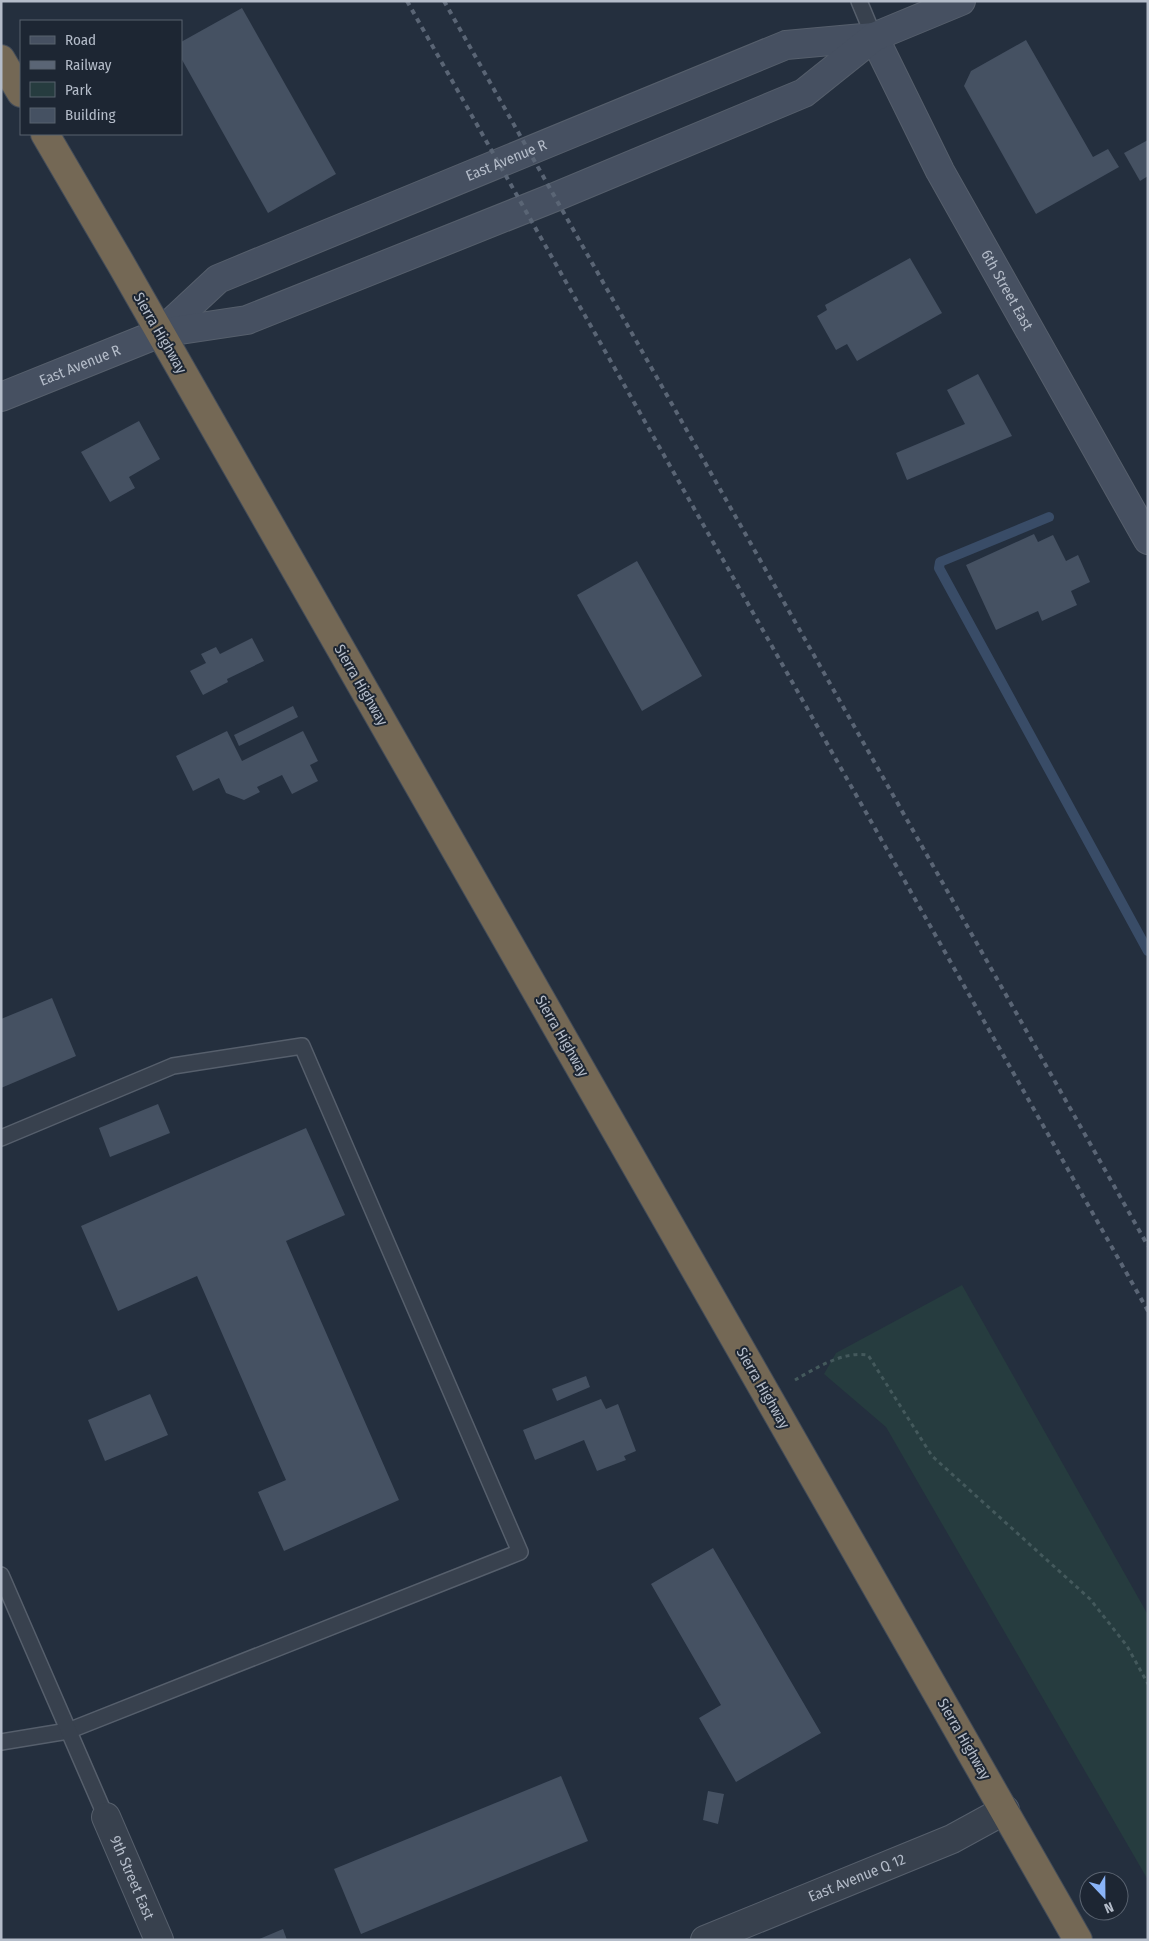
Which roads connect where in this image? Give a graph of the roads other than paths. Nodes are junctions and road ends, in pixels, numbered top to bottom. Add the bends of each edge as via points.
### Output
1 (859, 1) edge
2 (961, 1) edge
3 (874, 37) junction
4 (1, 59) edge
5 (20, 91) edge
6 (46, 135) edge
7 (160, 333) junction
8 (1, 397) edge
9 (1148, 540) edge
10 (1, 1138) edge
11 (1, 1575) edge
12 (68, 1731) junction
13 (1, 1742) edge
14 (1005, 1810) junction
15 (106, 1817) joint
16 (159, 1940) edge
17 (705, 1940) edge
18 (1078, 1940) edge

1 - 3 lane
2 - 3 street, East Avenue R
3 - 7 street, East Avenue R via 804,93 564,193 247,320
3 - 7 street, East Avenue R via 786,45 218,279
3 - 9 street, 6th Street East via 940,171
4 - 5 highway
6 - 7 highway, Sierra Highway
7 - 8 street, East Avenue R
7 - 14 highway, Sierra Highway
10 - 12 lane via 173,1066 302,1046 520,1552
11 - 12 lane
12 - 13 lane
12 - 15 lane
14 - 17 street, East Avenue Q 12 via 952,1839
14 - 18 highway, Sierra Highway
15 - 16 street, 9th Street East

